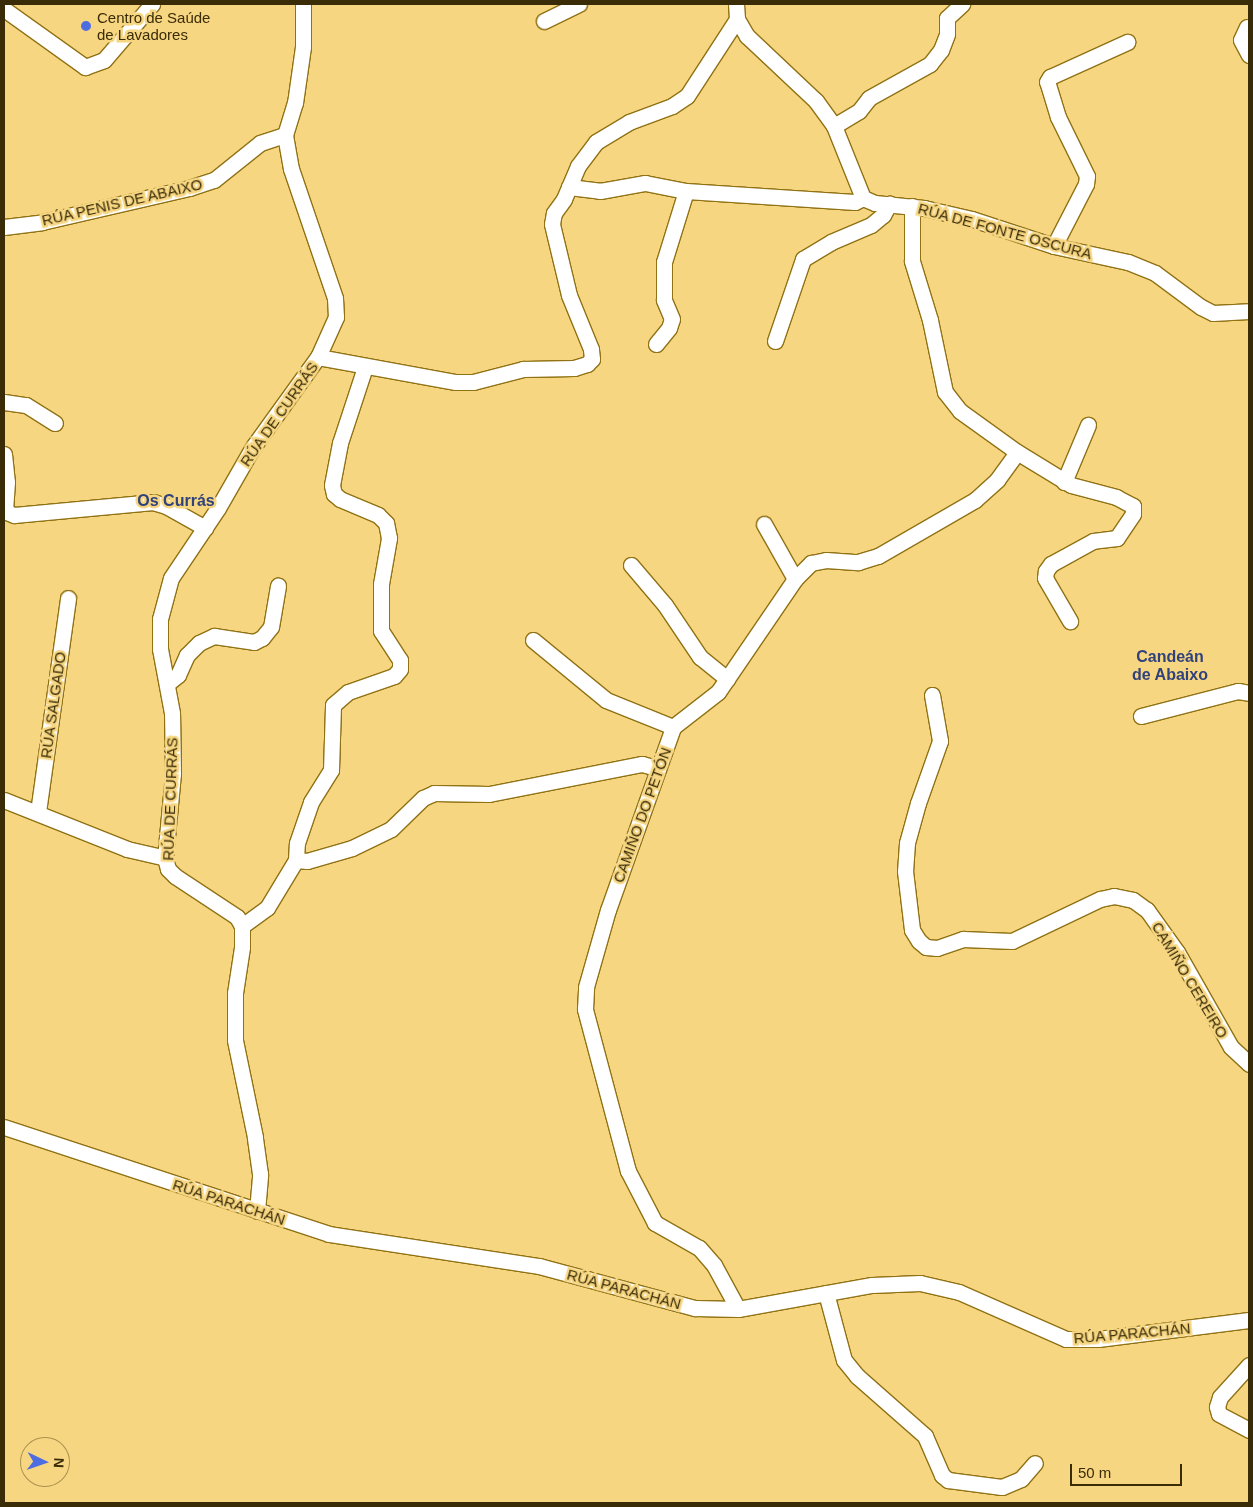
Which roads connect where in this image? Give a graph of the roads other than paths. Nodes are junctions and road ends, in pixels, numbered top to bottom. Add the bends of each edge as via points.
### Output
1 (303, 4) edge
2 (579, 4) edge
3 (962, 4) edge
4 (148, 5) edge
5 (8, 9) edge
6 (736, 11) edge
7 (544, 21) dead end
8 (1247, 27) dead end
9 (1127, 42) dead end
10 (1249, 55) edge
11 (834, 126) junction
12 (285, 135) junction
13 (569, 187) junction
14 (686, 191) junction
15 (863, 198) junction
16 (888, 204) junction
17 (912, 206) junction
18 (4, 227) edge
19 (1054, 246) junction
20 (1249, 311) edge
21 (775, 341) dead end
22 (656, 344) dead end
23 (318, 357) junction
24 (365, 367) junction
25 (4, 402) edge
26 (55, 423) dead end
27 (1088, 425) dead end
28 (1017, 452) junction
29 (4, 454) edge
30 (1064, 482) junction
31 (4, 510) edge
32 (764, 524) dead end
33 (205, 528) junction
34 (631, 566) dead end
35 (795, 579) junction
36 (278, 586) dead end
37 (68, 598) dead end
38 (1070, 621) dead end
39 (533, 640) dead end
40 (727, 679) junction
41 (168, 683) junction
42 (1249, 693) edge
43 (932, 695) dead end
44 (1141, 716) dead end
45 (674, 728) junction
46 (657, 768) junction
47 (4, 800) edge
48 (38, 812) junction
49 (165, 858) junction
50 (296, 860) junction
51 (242, 926) junction
52 (1249, 1064) edge
53 (4, 1128) edge
54 (257, 1211) junction
55 (826, 1293) junction
56 (738, 1309) junction
57 (1249, 1320) edge
58 (1249, 1365) edge
59 (1249, 1430) edge
60 (1035, 1463) dead end

1 - 12 street via 303,47
2 - 7 street
3 - 11 street via 947,18 944,42 930,64 869,98 859,111
4 - 5 street via 104,60 85,66
6 - 11 street via 748,36 816,102
6 - 13 street via 687,96 672,106 629,122 596,142 578,166
8 - 10 street via 1241,40
9 - 19 street via 1047,82 1058,117 1087,176 1086,184
11 - 15 street
12 - 18 street, RÚA PENIS DE ABAIXO via 260,143 214,180 42,222
12 - 23 street, RÚA DE CURRÁS via 290,170 337,307
13 - 14 street via 600,191 645,183
13 - 24 street via 554,213 552,224 569,295 592,349 592,359 587,364 574,368 523,369 473,382
14 - 15 street via 856,202
14 - 22 street via 664,262 664,300 672,319
15 - 16 street, RÚA DE FONTE OSCURA
16 - 17 street, RÚA DE FONTE OSCURA
16 - 21 street via 883,215 871,225 831,242 804,259
17 - 19 street, RÚA DE FONTE OSCURA via 972,219
17 - 28 street via 912,261 930,320 945,392 960,411
19 - 20 street, RÚA DE FONTE OSCURA via 1128,262 1155,273 1201,308 1213,313
23 - 24 street
23 - 33 street, RÚA DE CURRÁS via 253,447
24 - 50 street via 340,443 332,484 334,494 340,499 378,515 386,523 389,538 381,584 381,631 400,660 400,669 394,676 348,692 333,705 331,770 311,802 297,843
25 - 26 street via 26,405
27 - 30 street
28 - 30 street
28 - 35 street, CAMIÑO DO PETÓN via 997,480 975,500 886,552 858,562 826,560 811,563
29 - 31 street via 7,482
30 - 38 street via 1093,494 1116,497 1132,506 1133,514 1116,538 1094,541 1051,564 1046,571 1045,578
31 - 33 street via 14,515 153,502
32 - 35 street
33 - 41 street, RÚA DE CURRÁS via 171,578 164,598 160,649
34 - 40 street via 665,605 700,657
35 - 40 street, CAMIÑO DO PETÓN
36 - 41 street via 271,627 262,638 254,642 214,636 199,643 187,656 178,675
37 - 48 street, RÚA SALGADO
39 - 45 street via 606,700
40 - 45 street, CAMIÑO DO PETÓN via 718,692
41 - 49 street, RÚA DE CURRÁS via 173,774
42 - 44 street via 1238,691
43 - 52 street, CAMIÑO CEREIRO via 940,741 918,802 907,843 905,871 912,930 919,942 926,947 937,948 963,938 1012,941 1100,899 1114,896 1133,900 1147,910 1176,952 1231,1047
45 - 46 street, CAMIÑO DO PETÓN
46 - 50 street via 642,764 489,794 434,793 423,798 391,830 352,848 307,861
46 - 56 street, CAMIÑO DO PETÓN via 651,795 608,910 586,987 585,1009 628,1171 655,1223 699,1248 714,1265
47 - 48 street
48 - 49 street via 127,849
49 - 51 street, RÚA DE CURRÁS via 168,869 175,876 237,917
50 - 51 street via 267,908
51 - 54 street via 234,993 234,1040 260,1174
53 - 54 street, RÚA PARACHÁN
54 - 56 street, RÚA PARACHÁN via 329,1234 539,1266 695,1308
55 - 56 street, RÚA PARACHÁN
55 - 57 street, RÚA PARACHÁN via 872,1285 920,1283 959,1292 1066,1340
55 - 60 street via 844,1360 857,1376 925,1436 942,1475 948,1480 1002,1487 1021,1479
58 - 59 street via 1220,1397 1217,1407 1219,1414

